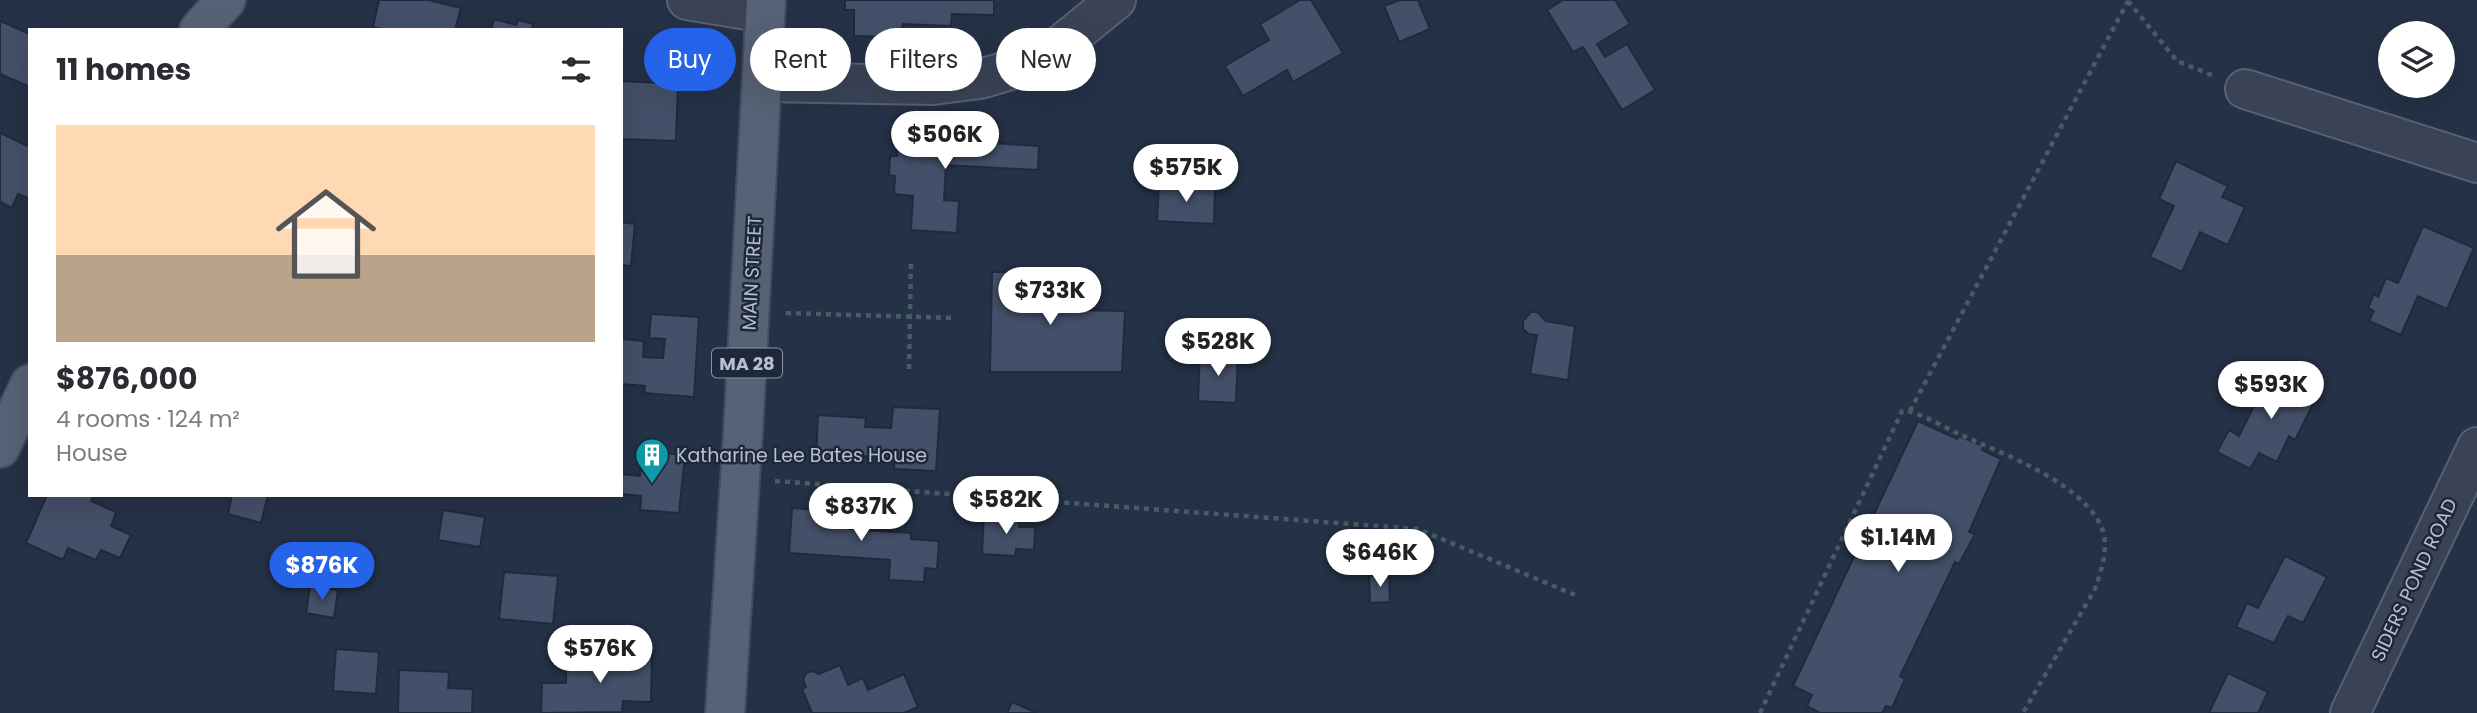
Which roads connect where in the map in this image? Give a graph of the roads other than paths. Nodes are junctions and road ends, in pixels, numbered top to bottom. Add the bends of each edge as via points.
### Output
1 (226, 0) edge
2 (687, 0) edge
3 (1116, 0) edge
4 (766, 6) edge
5 (201, 28) edge
6 (765, 28) edge
7 (851, 84) edge
8 (2245, 89) road end
9 (762, 91) edge
10 (2477, 163) edge
11 (28, 388) edge
12 (2477, 447) edge
13 (0, 448) edge
14 (725, 713) edge
15 (2350, 713) edge

1 - 5 main road
2 - 4 street
3 - 7 street via 1058,47 1024,66 980,79 933,85
4 - 6 main road, MAIN STREET / MA 28
8 - 10 street
9 - 14 main road, MAIN STREET / MA 28
11 - 13 main road
12 - 15 street, SIDERS POND ROAD

